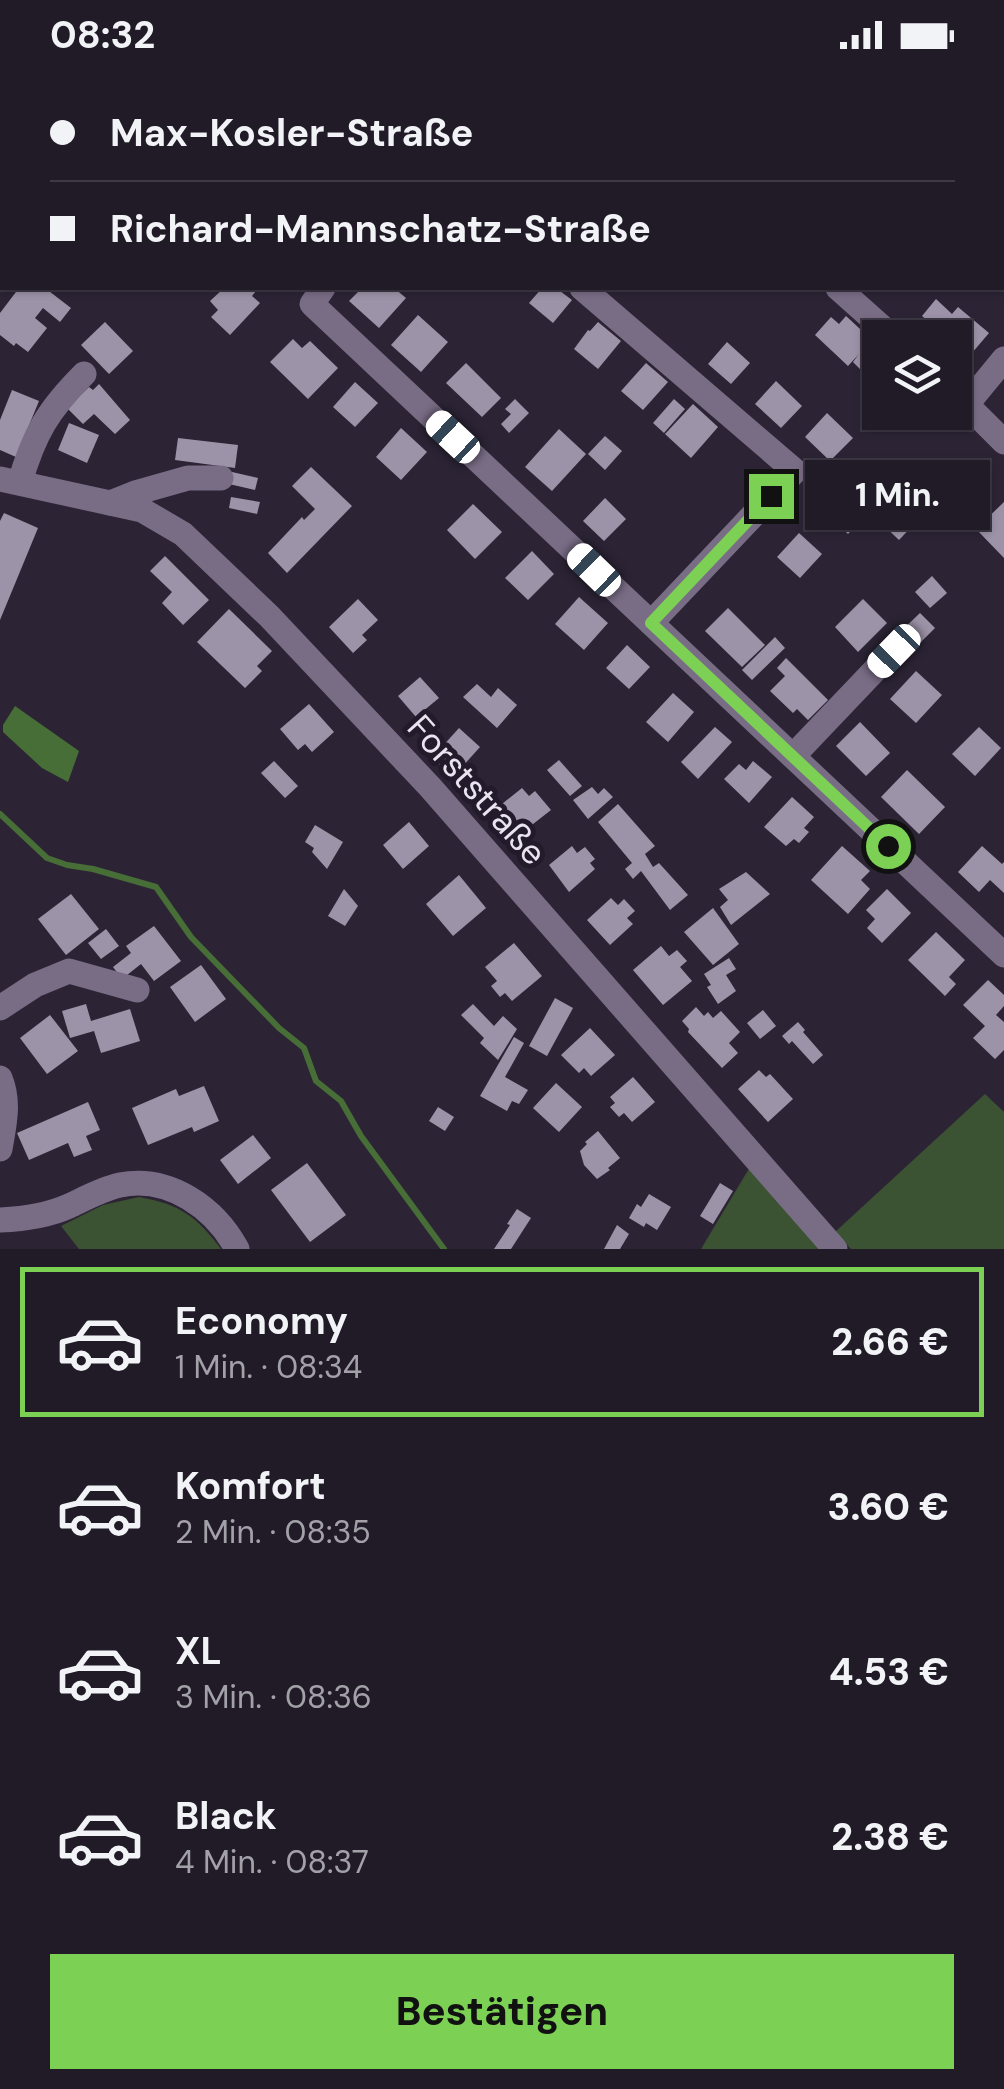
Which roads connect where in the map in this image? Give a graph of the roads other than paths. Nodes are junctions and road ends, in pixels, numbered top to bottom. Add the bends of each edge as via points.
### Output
1 (584, 290) edge
2 (840, 290) edge
3 (317, 296) edge
4 (874, 320) edge
5 (1004, 359) edge
6 (84, 374) dead end
7 (972, 388) edge
8 (972, 409) edge
9 (1004, 442) edge
10 (221, 478) dead end
11 (10, 481) edge
12 (110, 503) junction
13 (651, 623) junction
14 (894, 651) dead end
15 (793, 756) junction
16 (1004, 955) edge
17 (137, 990) dead end
18 (0, 1008) edge
19 (0, 1078) edge
20 (0, 1149) edge
21 (0, 1220) edge
22 (237, 1249) edge
23 (835, 1249) edge

1 - 13 street via 796,470
2 - 4 street
3 - 13 street
5 - 7 street
6 - 11 street via 46,417
8 - 9 street
10 - 12 street via 188,478
11 - 12 street, Forststraße
12 - 23 street, Forststraße via 142,510 182,534 269,616 430,787
13 - 15 street
14 - 15 street
15 - 16 street
17 - 18 street via 70,971
19 - 20 street via 7,1112
21 - 22 street via 30,1218 122,1184 152,1183 196,1202

